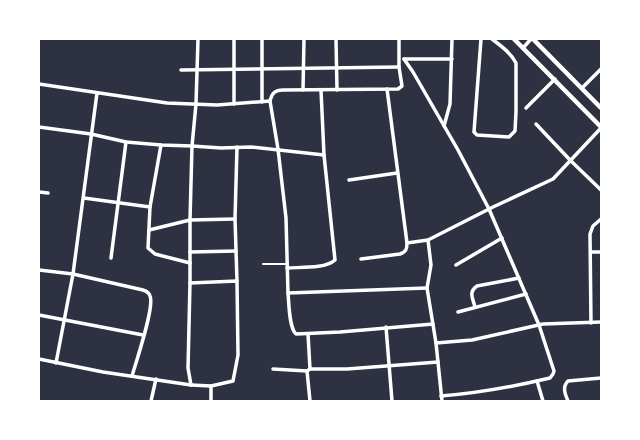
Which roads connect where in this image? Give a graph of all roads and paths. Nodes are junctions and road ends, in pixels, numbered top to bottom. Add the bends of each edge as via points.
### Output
1 (198, 39) edge
2 (234, 39) edge
3 (262, 39) edge
4 (304, 39) edge
5 (336, 39) edge
6 (399, 39) edge
7 (452, 39) edge
8 (481, 39) edge
9 (492, 39) edge
10 (514, 39) edge
11 (532, 39) edge
12 (523, 48) junction
13 (399, 58) junction
14 (404, 59) junction
15 (452, 59) junction
16 (399, 67) junction
17 (336, 68) junction
18 (233, 69) junction
19 (262, 69) junction
20 (303, 69) junction
21 (601, 69) edge
22 (181, 70) dead end
23 (197, 70) junction
24 (555, 80) junction
25 (39, 84) edge
26 (582, 88) junction
27 (387, 89) junction
28 (303, 90) junction
29 (321, 90) junction
30 (337, 90) junction
31 (97, 93) junction
32 (270, 101) junction
33 (262, 102) junction
34 (196, 104) junction
35 (234, 104) junction
36 (526, 108) dead end
37 (601, 108) edge
38 (536, 124) dead end
39 (444, 126) junction
40 (39, 127) edge
41 (601, 128) edge
42 (91, 134) junction
43 (126, 142) junction
44 (161, 145) junction
45 (192, 146) junction
46 (237, 147) junction
47 (278, 149) junction
48 (324, 155) junction
49 (570, 160) junction
50 (397, 173) junction
51 (349, 180) dead end
52 (601, 190) edge
53 (39, 192) edge
54 (48, 194) dead end
55 (84, 198) junction
56 (118, 202) junction
57 (150, 207) junction
58 (489, 209) junction
59 (235, 219) junction
60 (601, 219) edge
61 (190, 220) junction
62 (149, 230) junction
63 (502, 238) junction
64 (428, 240) junction
65 (407, 243) junction
66 (236, 251) junction
67 (190, 252) junction
68 (592, 252) junction
69 (601, 252) edge
70 (111, 258) dead end
71 (361, 259) dead end
72 (190, 262) junction
73 (264, 264) dead end
74 (456, 265) dead end
75 (287, 266) junction
76 (39, 270) edge
77 (73, 274) junction
78 (519, 278) junction
79 (237, 281) junction
80 (190, 283) junction
81 (427, 288) junction
82 (288, 293) junction
83 (526, 294) junction
84 (475, 308) junction
85 (458, 312) dead end
86 (39, 315) edge
87 (65, 319) junction
88 (601, 322) edge
89 (591, 323) junction
90 (433, 324) junction
91 (538, 325) junction
92 (386, 328) junction
93 (308, 334) junction
94 (143, 335) junction
95 (436, 343) junction
96 (39, 359) edge
97 (438, 362) junction
98 (56, 363) junction
99 (388, 365) junction
100 (273, 369) dead end
101 (308, 370) junction
102 (132, 376) junction
103 (601, 378) edge
104 (156, 379) junction
105 (537, 381) junction
106 (191, 385) junction
107 (211, 386) junction
108 (441, 396) junction
109 (151, 401) edge
110 (211, 401) edge
111 (310, 401) edge
112 (392, 401) edge
113 (442, 401) edge
114 (543, 401) edge
115 (568, 401) edge

1 - 23 street
2 - 18 street
3 - 19 street
4 - 20 street
5 - 17 street
6 - 13 street
7 - 15 street
8 - 9 street via 474,132 477,135 509,137 515,131 516,62
10 - 12 street
11 - 12 street
11 - 26 street
12 - 24 street
13 - 14 street
13 - 16 street
14 - 15 street
14 - 39 street
15 - 39 street via 450,104
16 - 17 street
16 - 27 street via 402,86 398,89
17 - 20 street
17 - 30 street
18 - 19 street
18 - 23 street
18 - 35 street
19 - 20 street
19 - 33 street
20 - 28 street
21 - 26 street
22 - 23 street
23 - 34 street
24 - 36 street
24 - 41 street
25 - 31 street
26 - 37 street
27 - 30 street
27 - 50 street
28 - 29 street
28 - 32 street via 278,90 274,92
29 - 30 street
29 - 48 street
31 - 34 street via 167,103
31 - 42 street
32 - 33 street
32 - 47 street
33 - 35 street
34 - 35 street
34 - 45 street
38 - 49 street
39 - 58 street
40 - 42 street
41 - 49 street
42 - 43 street
42 - 55 street
43 - 44 street
43 - 56 street
44 - 45 street
44 - 57 street
45 - 46 street
45 - 61 street
46 - 47 street
46 - 59 street
47 - 48 street
47 - 75 street via 286,218
48 - 75 street via 335,260 322,266
49 - 52 street
49 - 58 street via 553,178
50 - 51 street
50 - 65 street
53 - 54 street
55 - 56 street
55 - 77 street
56 - 57 street
56 - 70 street
57 - 62 street
58 - 63 street
58 - 64 street
59 - 61 street
59 - 66 street
60 - 68 street via 591,230
61 - 62 street
61 - 67 street
62 - 72 street via 148,248 151,251
63 - 74 street
63 - 78 street
64 - 65 street
64 - 81 street via 431,265
65 - 71 street via 405,252 400,254
66 - 67 street
66 - 79 street
67 - 72 street
68 - 69 street
68 - 89 street
72 - 80 street
73 - 75 lane
75 - 82 street
76 - 77 street
77 - 87 street
77 - 94 street via 148,292 151,302
78 - 83 street
78 - 84 street via 474,288 471,294
79 - 80 street
79 - 107 street via 238,355 233,381
80 - 106 street via 188,368
81 - 82 street
81 - 90 street
82 - 93 street via 293,332
83 - 84 street
83 - 91 street
84 - 85 street
86 - 87 street
87 - 94 street
87 - 98 street
88 - 89 street
89 - 91 street
90 - 92 street
90 - 95 street
91 - 95 street via 472,340
91 - 105 street via 554,371 552,377
92 - 93 street
92 - 99 street
93 - 101 street
94 - 102 street
95 - 97 street
96 - 98 street
97 - 99 street
97 - 108 street
98 - 102 street
99 - 101 street
99 - 112 street
100 - 101 street
101 - 111 street
102 - 104 street
103 - 115 street via 568,381 564,389
104 - 106 street
104 - 109 street
105 - 108 street via 492,391
105 - 114 street
106 - 107 street
107 - 110 street
108 - 113 street

